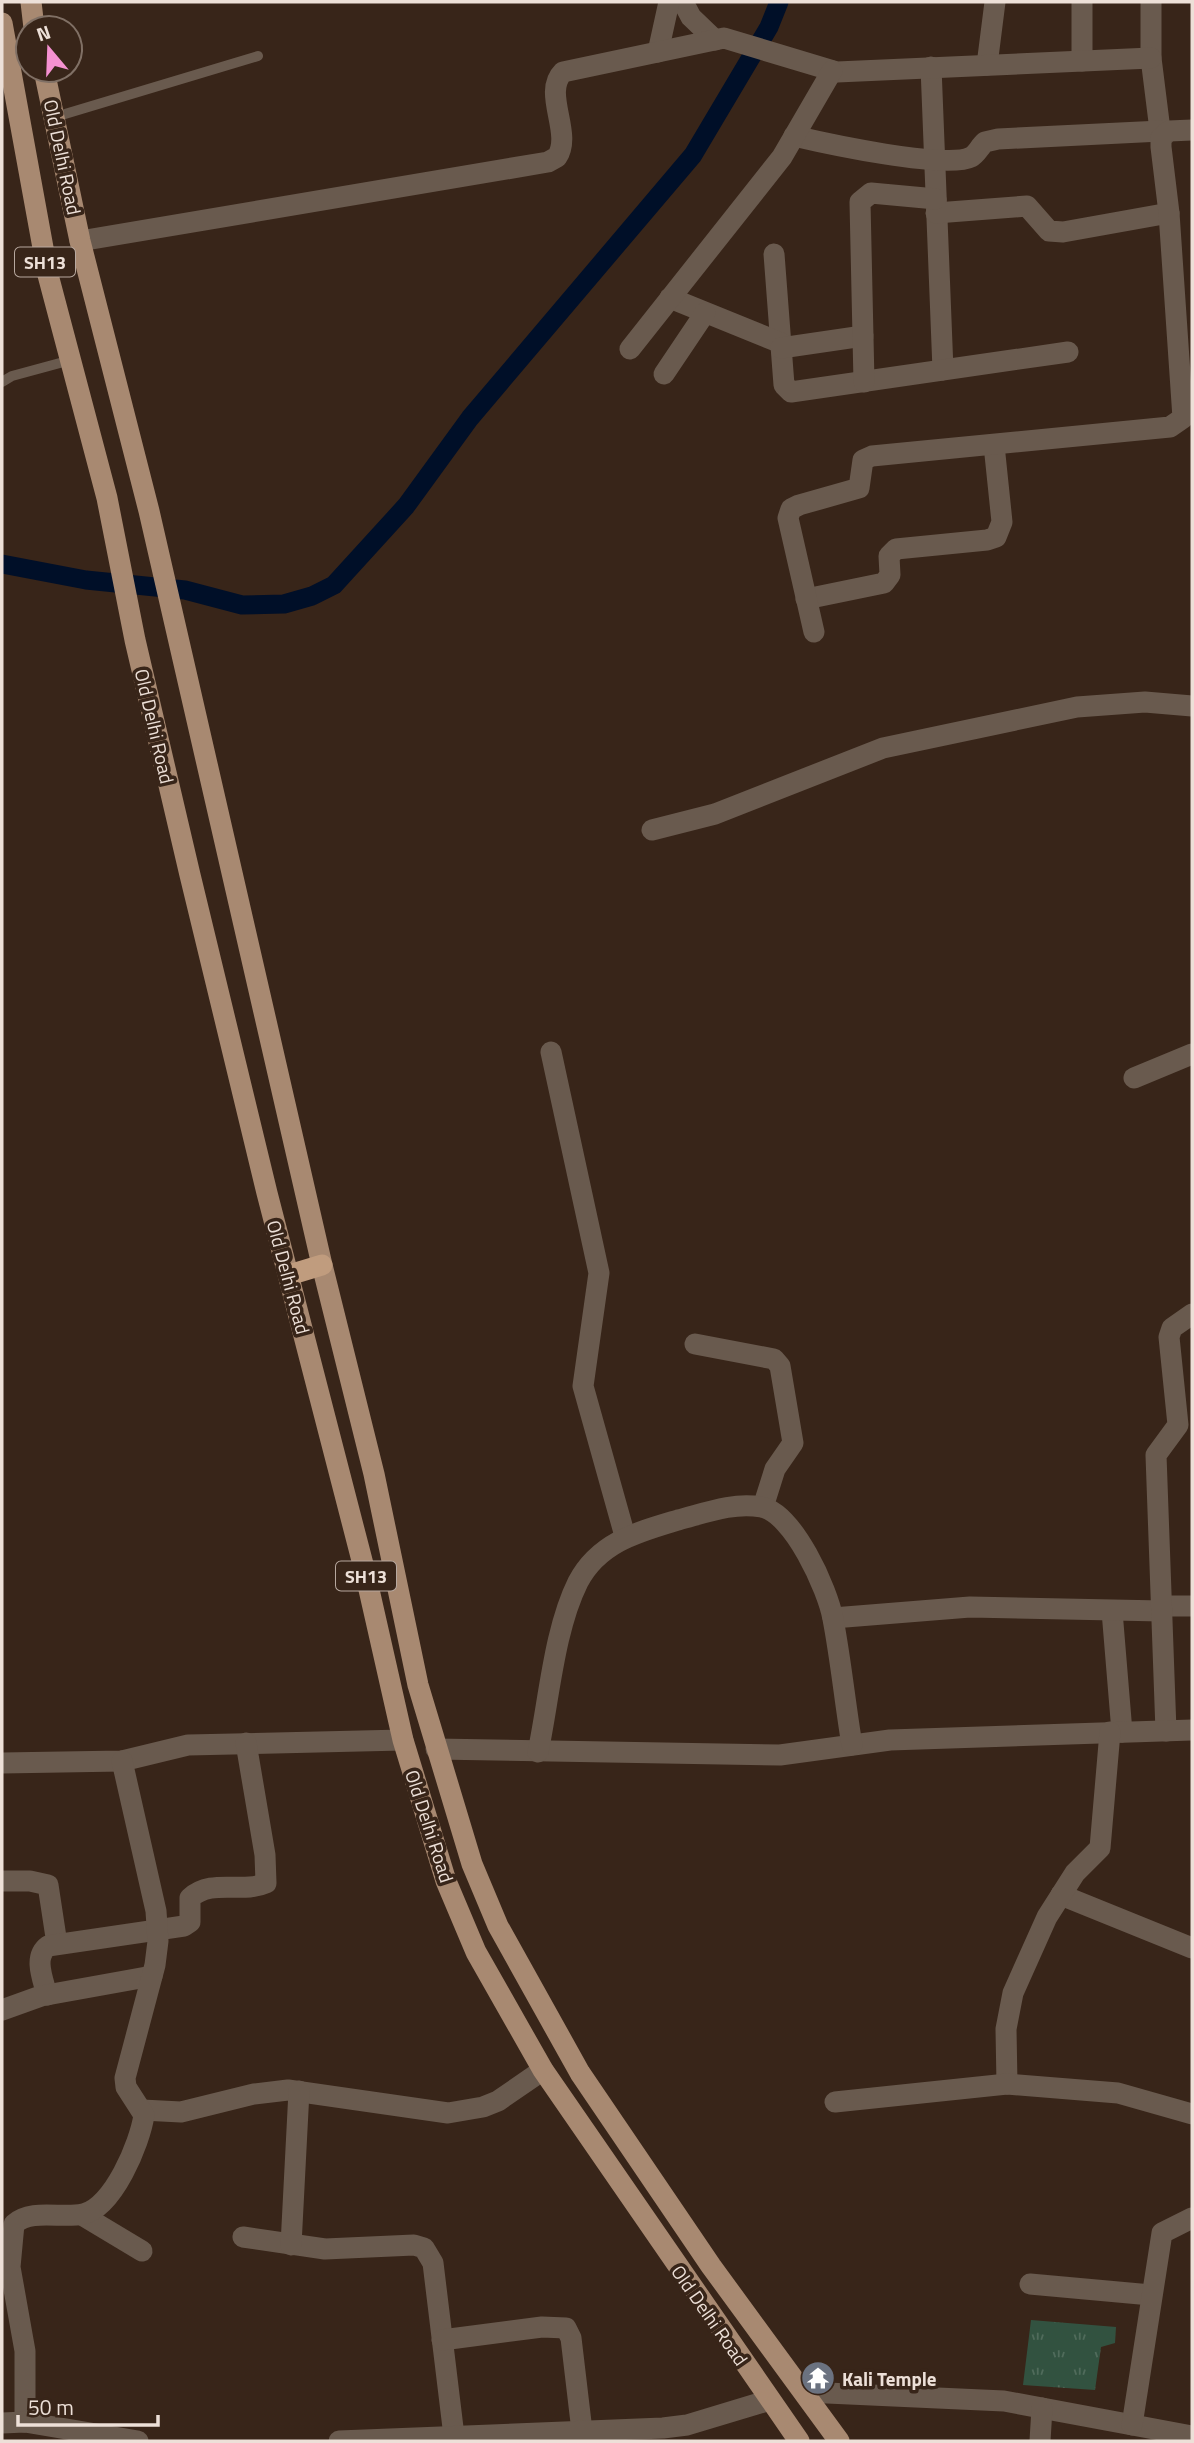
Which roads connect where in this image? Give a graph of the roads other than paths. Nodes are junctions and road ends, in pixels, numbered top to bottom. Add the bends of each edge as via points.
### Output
1 (668, 2) edge
2 (683, 2) edge
3 (995, 2) edge
4 (1082, 2) edge
5 (1151, 2) edge
6 (2, 23) edge
7 (725, 39) junction
8 (658, 52) junction
9 (258, 56) dead end
10 (1151, 58) junction
11 (1083, 61) junction
12 (987, 65) junction
13 (931, 67) junction
14 (832, 71) junction
15 (47, 84) edge
16 (55, 117) junction
17 (1192, 130) edge
18 (1161, 134) junction
19 (794, 135) junction
20 (934, 158) junction
21 (936, 206) junction
22 (1169, 213) junction
23 (80, 240) junction
24 (774, 254) dead end
25 (1183, 267) edge
26 (670, 298) junction
27 (705, 313) junction
28 (863, 336) junction
29 (781, 346) junction
30 (1186, 347) edge
31 (630, 349) dead end
32 (1068, 352) dead end
33 (71, 360) junction
34 (943, 370) junction
35 (664, 374) dead end
36 (2, 382) edge
37 (864, 382) junction
38 (1170, 426) junction
39 (1192, 426) edge
40 (994, 445) junction
41 (806, 599) junction
42 (814, 632) dead end
43 (1192, 706) edge
44 (652, 830) dead end
45 (551, 1052) dead end
46 (1192, 1054) edge
47 (1134, 1078) dead end
48 (322, 1265) junction
49 (289, 1275) junction
50 (1192, 1314) edge
51 (695, 1344) dead end
52 (1182, 1435) edge
53 (763, 1507) junction
54 (625, 1536) junction
55 (1192, 1606) edge
56 (1161, 1609) junction
57 (1112, 1611) junction
58 (833, 1618) junction
59 (1192, 1730) edge
60 (1166, 1731) junction
61 (1116, 1732) junction
62 (403, 1740) junction
63 (246, 1743) junction
64 (852, 1745) junction
65 (436, 1749) junction
66 (538, 1752) junction
67 (122, 1761) junction
68 (2, 1763) edge
69 (2, 1881) edge
70 (1061, 1895) junction
71 (157, 1929) junction
72 (57, 1944) junction
73 (1192, 1948) edge
74 (152, 1976) junction
75 (47, 1995) junction
76 (2, 2010) edge
77 (543, 2070) junction
78 (1007, 2084) junction
79 (299, 2091) junction
80 (835, 2102) dead end
81 (142, 2110) junction
82 (1192, 2115) edge
83 (82, 2215) junction
84 (1192, 2218) edge
85 (243, 2237) dead end
86 (291, 2245) junction
87 (142, 2251) dead end
88 (1030, 2284) dead end
89 (1151, 2295) junction
90 (442, 2340) junction
91 (805, 2392) junction
92 (770, 2400) junction
93 (1042, 2408) junction
94 (26, 2422) junction
95 (2, 2423) edge
96 (1132, 2425) junction
97 (582, 2431) junction
98 (454, 2436) junction
99 (1192, 2436) edge
100 (138, 2441) edge
101 (339, 2441) edge
102 (799, 2441) edge
103 (839, 2441) edge
104 (1040, 2441) edge

1 - 8 street
2 - 7 street via 691,17
3 - 12 street
4 - 11 street
5 - 10 street
6 - 33 main road, Old Delhi Road / SH13 via 28,181
7 - 8 street
7 - 14 street
8 - 23 street via 572,70 557,78 563,142 557,157 548,162
9 - 16 lane
10 - 11 street
10 - 18 street
11 - 12 street
12 - 13 street
13 - 14 street
13 - 20 street
14 - 19 street
15 - 16 main road, Old Delhi Road / SH13
16 - 23 main road, Old Delhi Road / SH13
17 - 18 street
18 - 20 street via 998,139 985,142 969,158
18 - 22 street
19 - 20 street via 878,153
19 - 26 street via 750,200
20 - 21 street
21 - 22 street via 1027,206 1049,230 1063,232
21 - 28 street via 871,193 862,198
21 - 34 street
22 - 25 street
23 - 48 main road, Old Delhi Road / SH13 via 192,691
24 - 29 street
25 - 30 street
26 - 27 street
26 - 31 street
27 - 29 street
27 - 35 street
28 - 29 street
28 - 37 street
29 - 37 street via 784,385 791,392
30 - 38 street via 1183,418
32 - 34 street
33 - 36 lane
33 - 49 main road, Old Delhi Road / SH13
34 - 37 street
38 - 39 street
38 - 40 street
40 - 41 street via 1003,522 996,537 896,549 889,556 890,575 884,583
40 - 41 street via 872,456 863,460 859,488 791,509 788,527
41 - 42 street
43 - 44 street via 1145,702 1077,707 894,745 715,814
45 - 54 street via 599,1273 583,1386
46 - 47 street
48 - 49 highway
48 - 65 main road, Old Delhi Road / SH13
49 - 62 main road, Old Delhi Road / SH13
50 - 52 street via 1172,1328 1169,1337
51 - 53 street via 775,1359 780,1366 793,1443 775,1469
52 - 56 street via 1156,1455
53 - 54 street via 726,1507
53 - 58 street via 779,1516 793,1533 820,1580
54 - 66 street via 588,1567 575,1591
55 - 56 street
56 - 57 street
56 - 60 street
57 - 58 street via 970,1606
57 - 61 street
58 - 64 street
59 - 60 street
60 - 61 street
61 - 64 street
61 - 70 street via 1100,1848
62 - 63 street
62 - 77 main road, Old Delhi Road / SH13 via 446,1881 466,1929
63 - 67 street via 188,1745
63 - 71 street via 266,1883 204,1889 190,1898 190,1922 175,1929
64 - 66 street via 766,1755
65 - 66 street
65 - 91 main road, Old Delhi Road / SH13 via 472,1864 528,1984 580,2073 711,2266
67 - 68 street
67 - 71 street
69 - 72 street via 48,1885
70 - 73 street
70 - 78 street via 1013,1993 1006,2029
71 - 72 street
71 - 74 street
72 - 75 street via 42,1951 39,1960
74 - 75 street
74 - 81 street via 125,2078
75 - 76 street
77 - 79 street via 498,2101 447,2113
77 - 92 main road, Old Delhi Road / SH13
78 - 80 street
78 - 82 street via 1118,2094
79 - 81 street via 254,2094 181,2112
79 - 86 street
81 - 83 street via 143,2123 118,2184 99,2207
83 - 87 street
83 - 94 street via 28,2216 14,2224 10,2267 25,2351
84 - 89 street via 1162,2233
85 - 86 street
86 - 90 street via 424,2248 433,2263
88 - 89 street
89 - 96 street
90 - 97 street via 566,2328
90 - 98 street
91 - 93 street via 961,2398
91 - 103 main road, Old Delhi Road / SH13
92 - 97 street via 687,2425
92 - 102 main road, Old Delhi Road / SH13
93 - 96 street
93 - 104 street
94 - 95 street
94 - 100 street
96 - 99 street
97 - 98 street
98 - 101 street

